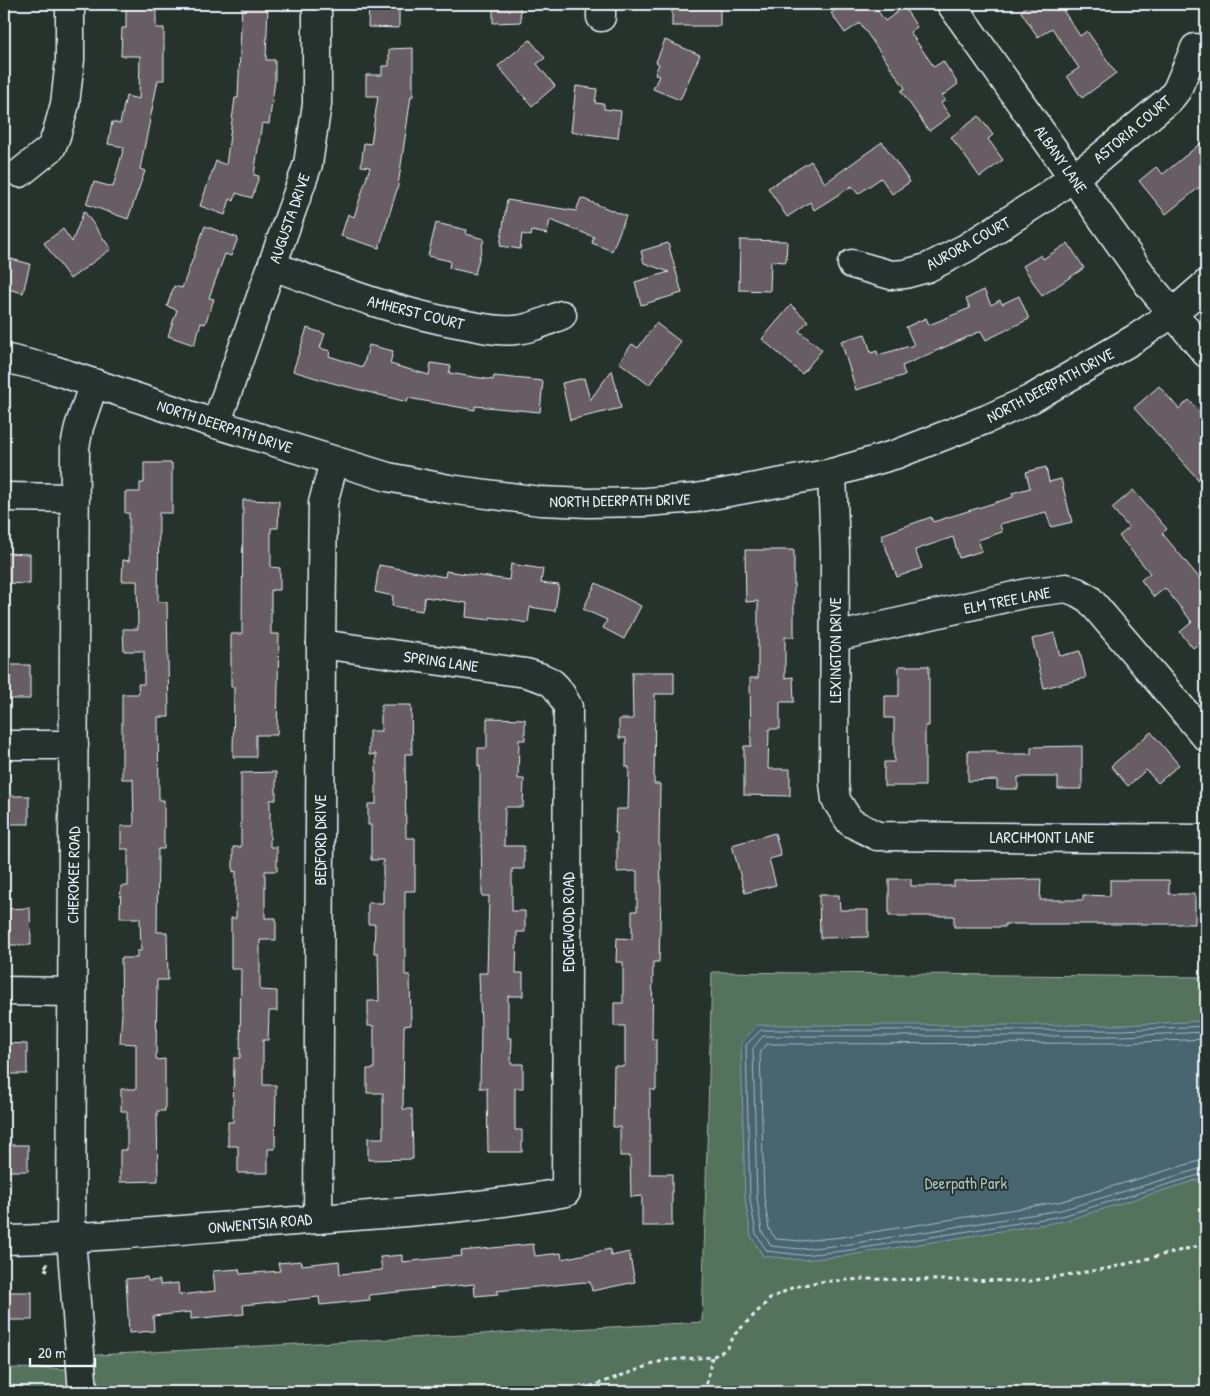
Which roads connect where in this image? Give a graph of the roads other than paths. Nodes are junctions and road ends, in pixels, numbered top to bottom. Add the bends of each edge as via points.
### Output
1 (70, 4) edge
2 (317, 4) edge
3 (951, 4) edge
4 (1195, 48) dead end
5 (20, 173) dead end
6 (1073, 176) junction
7 (852, 264) dead end
8 (273, 266) junction
9 (1206, 284) edge
10 (1173, 313) junction
11 (562, 315) dead end
12 (1206, 353) edge
13 (4, 358) edge
14 (94, 383) junction
15 (216, 424) junction
16 (334, 462) junction
17 (832, 473) junction
18 (4, 497) edge
19 (75, 498) junction
20 (835, 637) junction
21 (321, 644) junction
22 (558, 688) joint
23 (1206, 736) edge
24 (4, 745) edge
25 (74, 745) junction
26 (878, 836) joint
27 (1206, 838) edge
28 (4, 991) edge
29 (72, 992) junction
30 (517, 1202) joint
31 (318, 1219) junction
32 (71, 1238) junction
33 (4, 1240) edge
34 (82, 1381) edge

1 - 5 street via 70,60 65,104 56,136 51,148
2 - 8 street, AUGUSTA DRIVE via 317,104 308,164
3 - 6 street, ALBANY LANE
4 - 6 street, ASTORIA COURT via 1170,99
6 - 7 street, AURORA COURT via 974,243 927,268 891,275
6 - 10 street, ALBANY LANE via 1149,285
8 - 11 street, AMHERST COURT via 354,296 431,318 500,330 536,326
8 - 15 street, AUGUSTA DRIVE
9 - 10 street, NORTH DEERPATH DRIVE
10 - 12 street, ALBANY LANE
10 - 17 street, NORTH DEERPATH DRIVE via 1031,399 897,454
13 - 14 street, NORTH DEERPATH DRIVE
14 - 15 street, NORTH DEERPATH DRIVE
14 - 19 street, CHEROKEE ROAD via 75,447
15 - 16 street, NORTH DEERPATH DRIVE
16 - 17 street, NORTH DEERPATH DRIVE via 450,489 540,501 588,503 696,498
16 - 21 street, BEDFORD DRIVE via 324,502
17 - 20 street, LEXINGTON DRIVE
18 - 19 street
19 - 25 street, CHEROKEE ROAD
20 - 23 street, ELM TREE LANE via 1066,588 1089,599
20 - 26 street, LEXINGTON DRIVE via 834,783 842,829
21 - 22 street, SPRING LANE via 526,674 548,679
21 - 31 street, BEDFORD DRIVE
22 - 30 street, EDGEWOOD ROAD via 568,707 566,1192
24 - 25 street
25 - 29 street, CHEROKEE ROAD
26 - 27 street, LARCHMONT LANE
28 - 29 street
29 - 32 street, CHEROKEE ROAD
30 - 31 street, ONWENTSIA ROAD
31 - 32 street, ONWENTSIA ROAD
32 - 33 street, ONWENTSIA ROAD
32 - 34 street, CHEROKEE ROAD

